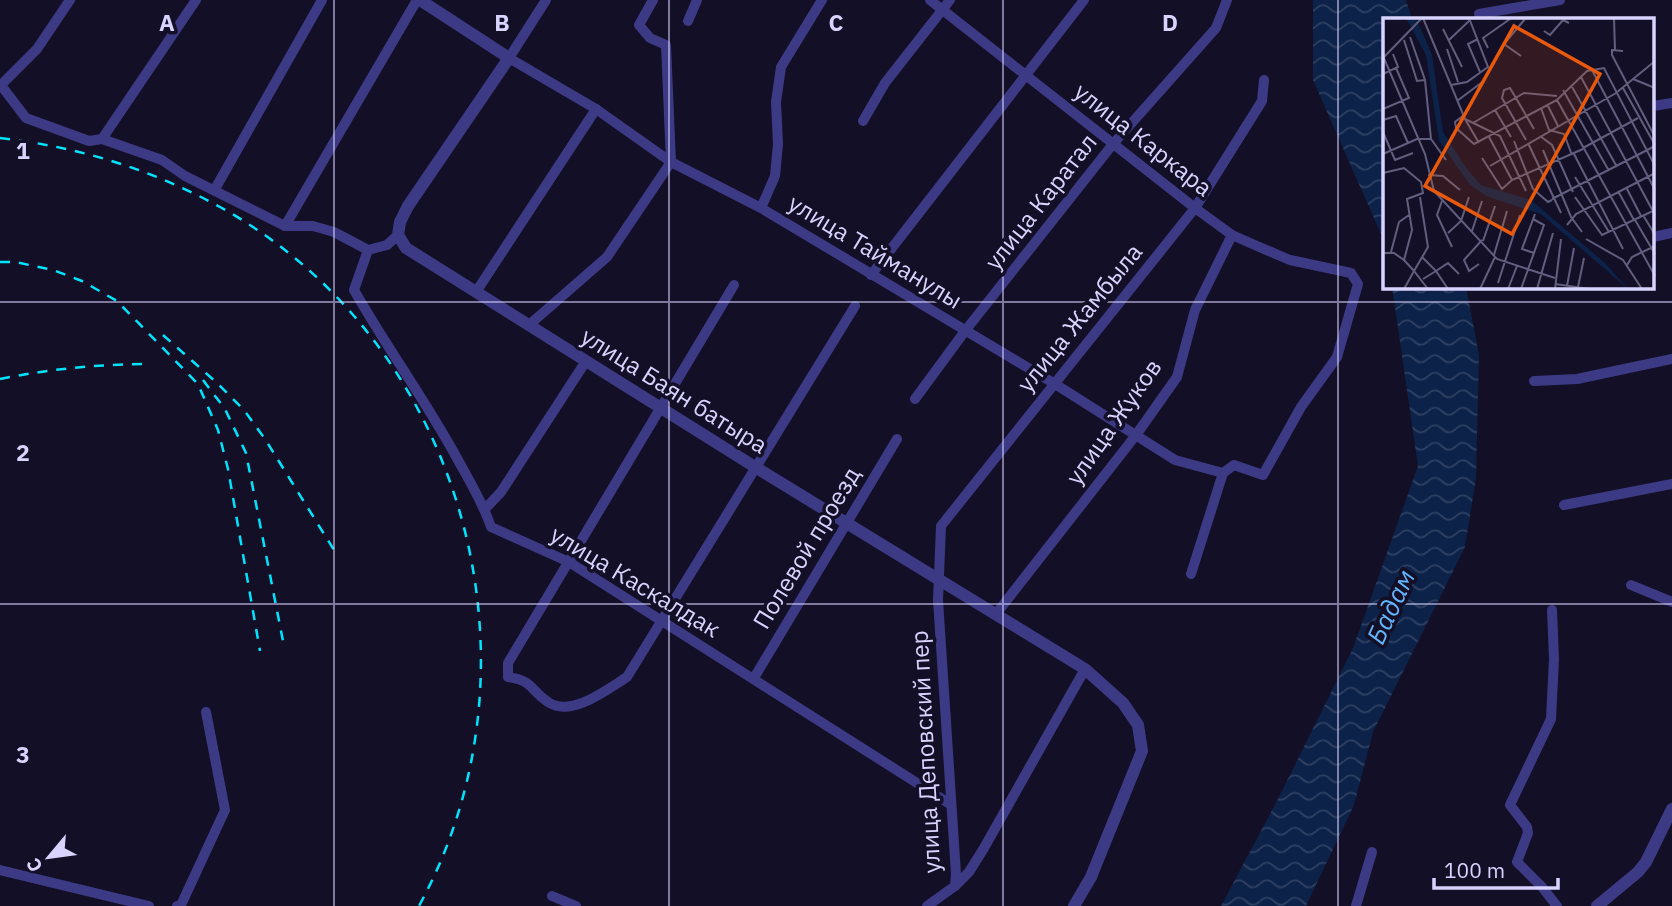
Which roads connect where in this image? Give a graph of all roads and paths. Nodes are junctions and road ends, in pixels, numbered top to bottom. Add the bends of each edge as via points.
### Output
1 (71, 0) edge
2 (196, 0) edge
3 (322, 0) edge
4 (419, 0) edge
5 (546, 0) edge
6 (653, 0) edge
7 (697, 0) edge
8 (822, 0) edge
9 (930, 0) edge
10 (950, 0) edge
11 (1084, 0) edge
12 (1227, 0) edge
13 (1560, 0) edge
14 (941, 11) junction
15 (1479, 14) dead end
16 (688, 21) dead end
17 (509, 58) junction
18 (1026, 76) junction
19 (1264, 80) dead end
20 (0, 84) edge
21 (1672, 103) edge
22 (1654, 106) edge
23 (596, 109) junction
24 (863, 121) dead end
25 (102, 139) junction
26 (1114, 144) junction
27 (671, 162) junction
28 (215, 189) junction
29 (761, 208) junction
30 (1195, 208) junction
31 (285, 226) junction
32 (1672, 233) edge
33 (398, 235) junction
34 (1232, 235) junction
35 (1654, 237) edge
36 (368, 250) junction
37 (1351, 273) joint
38 (871, 275) junction
39 (734, 285) dead end
40 (476, 292) junction
41 (855, 306) dead end
42 (529, 325) junction
43 (965, 331) junction
44 (1672, 359) edge
45 (586, 361) junction
46 (1534, 381) dead end
47 (1055, 384) junction
48 (915, 399) dead end
49 (660, 406) junction
50 (1136, 435) junction
51 (897, 439) dead end
52 (755, 467) junction
53 (1223, 473) junction
54 (1672, 484) edge
55 (1564, 505) dead end
56 (485, 509) junction
57 (847, 523) junction
58 (569, 562) junction
59 (1191, 574) dead end
60 (939, 581) junction
61 (1631, 585) dead end
62 (1672, 603) edge
63 (1552, 610) dead end
64 (996, 614) junction
65 (661, 620) junction
66 (1085, 669) junction
67 (754, 678) junction
68 (206, 712) dead end
69 (950, 804) junction
70 (1671, 814) edge
71 (1372, 852) dead end
72 (0, 870) edge
73 (955, 886) junction
74 (552, 896) dead end
75 (149, 906) edge
76 (177, 906) edge
77 (576, 906) edge
78 (927, 906) edge
79 (1074, 906) edge
80 (1356, 906) edge
81 (1557, 906) edge
82 (1597, 906) edge

1 - 20 street via 37,49
2 - 25 street
3 - 28 street
4 - 17 street
4 - 31 street
5 - 17 street
6 - 27 street via 639,25 650,38 666,45
7 - 16 street
8 - 29 street via 781,67 775,176
9 - 14 street, улица Каркара
10 - 14 street
11 - 18 street
12 - 26 street, улица Каратал via 1216,28
13 - 15 street
14 - 18 street, улица Каркара
14 - 24 street via 885,83
17 - 23 street, улица Тайманулы
17 - 33 street via 408,206
18 - 26 street, улица Каркара
18 - 38 street
19 - 30 street, улица Жамбыла via 1262,101
20 - 25 street via 26,118 89,141
21 - 22 street
23 - 27 street, улица Тайманулы
23 - 40 street
25 - 28 street via 162,160
26 - 30 street, улица Каркара
26 - 43 street, улица Каратал
27 - 29 street, улица Тайманулы
27 - 42 street via 607,257
28 - 31 street
29 - 38 street, улица Тайманулы
30 - 34 street, улица Каркара
30 - 47 street, улица Жамбыла
31 - 36 street via 334,232
32 - 35 street
33 - 36 street via 387,245
33 - 40 street, улица Баян батыра via 406,248
34 - 37 street, улица Каркара via 1290,260
34 - 50 street, улица Жуков via 1195,310 1177,377
36 - 56 street, улица Каскалдак via 354,290 430,409
37 - 53 street, улица Тайманулы via 1359,284 1337,357 1301,407 1263,475 1234,465
38 - 43 street, улица Тайманулы
39 - 49 street
40 - 42 street, улица Баян батыра
41 - 52 street
42 - 45 street, улица Баян батыра
43 - 47 street, улица Тайманулы
43 - 48 street, улица Каратал
44 - 46 street via 1577,379
45 - 49 street, улица Баян батыра
45 - 56 street via 501,492
47 - 50 street, улица Тайманулы
47 - 60 street, улица Жамбыла via 941,526
49 - 52 street, улица Баян батыра
49 - 58 street
50 - 53 street, улица Тайманулы via 1175,460
50 - 64 street, улица Жуков
51 - 57 street, Полевой проезд
52 - 57 street, улица Баян батыра
52 - 65 street
53 - 59 street
54 - 55 street
56 - 58 street, улица Каскалдак via 491,527
57 - 60 street, улица Баян батыра
57 - 67 street, Полевой проезд
58 - 65 street, улица Каскалдак
58 - 65 street via 508,663 508,677 526,680 548,703 560,707 591,700 627,677
60 - 64 street, улица Баян батыра
60 - 69 street, улица Деповский пер
61 - 62 street
63 - 81 street via 1551,719 1510,805 1528,833 1517,862
64 - 66 street, улица Баян батыра
65 - 67 street, улица Каскалдак
66 - 73 street via 979,856
66 - 79 street, улица Баян батыра via 1123,703 1138,725 1142,751 1091,877
67 - 69 street, улица Каскалдак
68 - 76 street via 225,810
69 - 73 street, улица Деповский пер
70 - 82 street via 1638,872
71 - 80 street
72 - 75 street
73 - 78 street, улица Деповский пер
74 - 77 street

